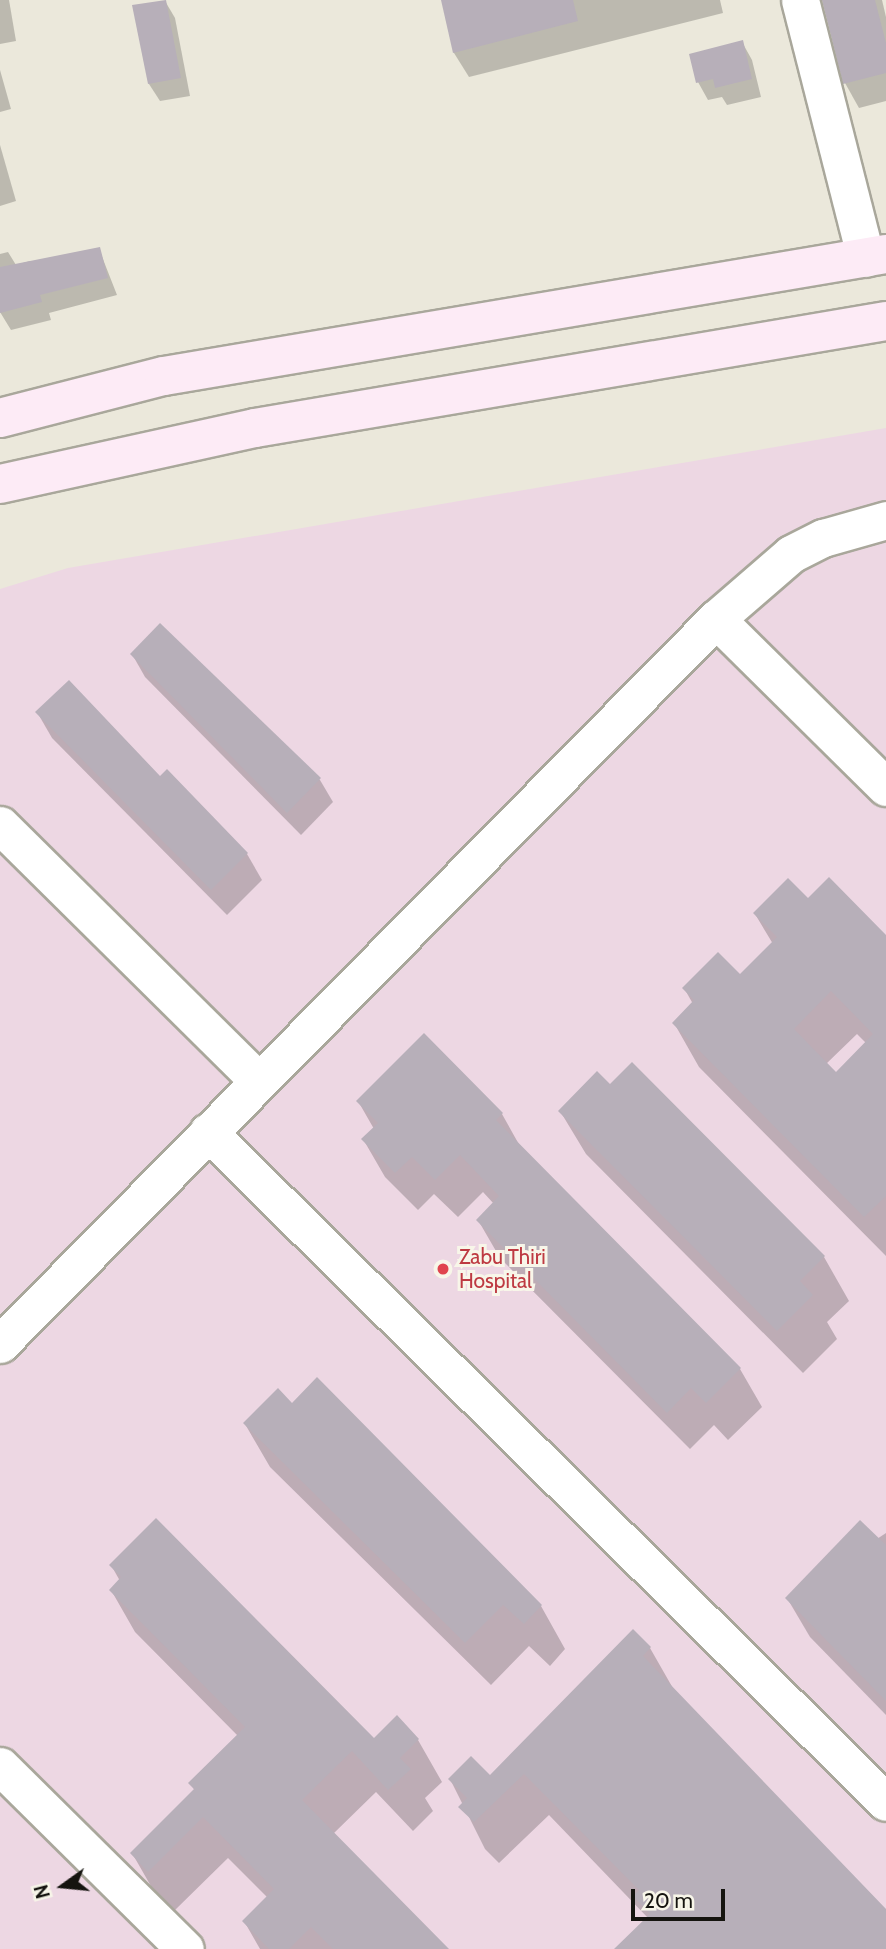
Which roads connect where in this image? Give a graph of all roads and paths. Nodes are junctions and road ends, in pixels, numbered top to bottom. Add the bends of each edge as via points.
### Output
1 (800, 0) edge
2 (876, 256) edge
3 (886, 321) edge
4 (0, 418) edge
5 (0, 484) edge
6 (886, 520) edge
7 (716, 619) junction
8 (886, 787) edge
9 (0, 825) edge
10 (259, 1081) junction
11 (208, 1132) junction
12 (0, 1343) edge
13 (0, 1766) edge
14 (886, 1802) edge
15 (185, 1949) edge

1 - 2 street
2 - 4 main road via 177,373
3 - 5 main road via 255,428
6 - 7 street via 823,538 791,554
7 - 8 street
7 - 10 street
9 - 10 street
10 - 11 street
11 - 12 street
11 - 14 street
13 - 15 street

